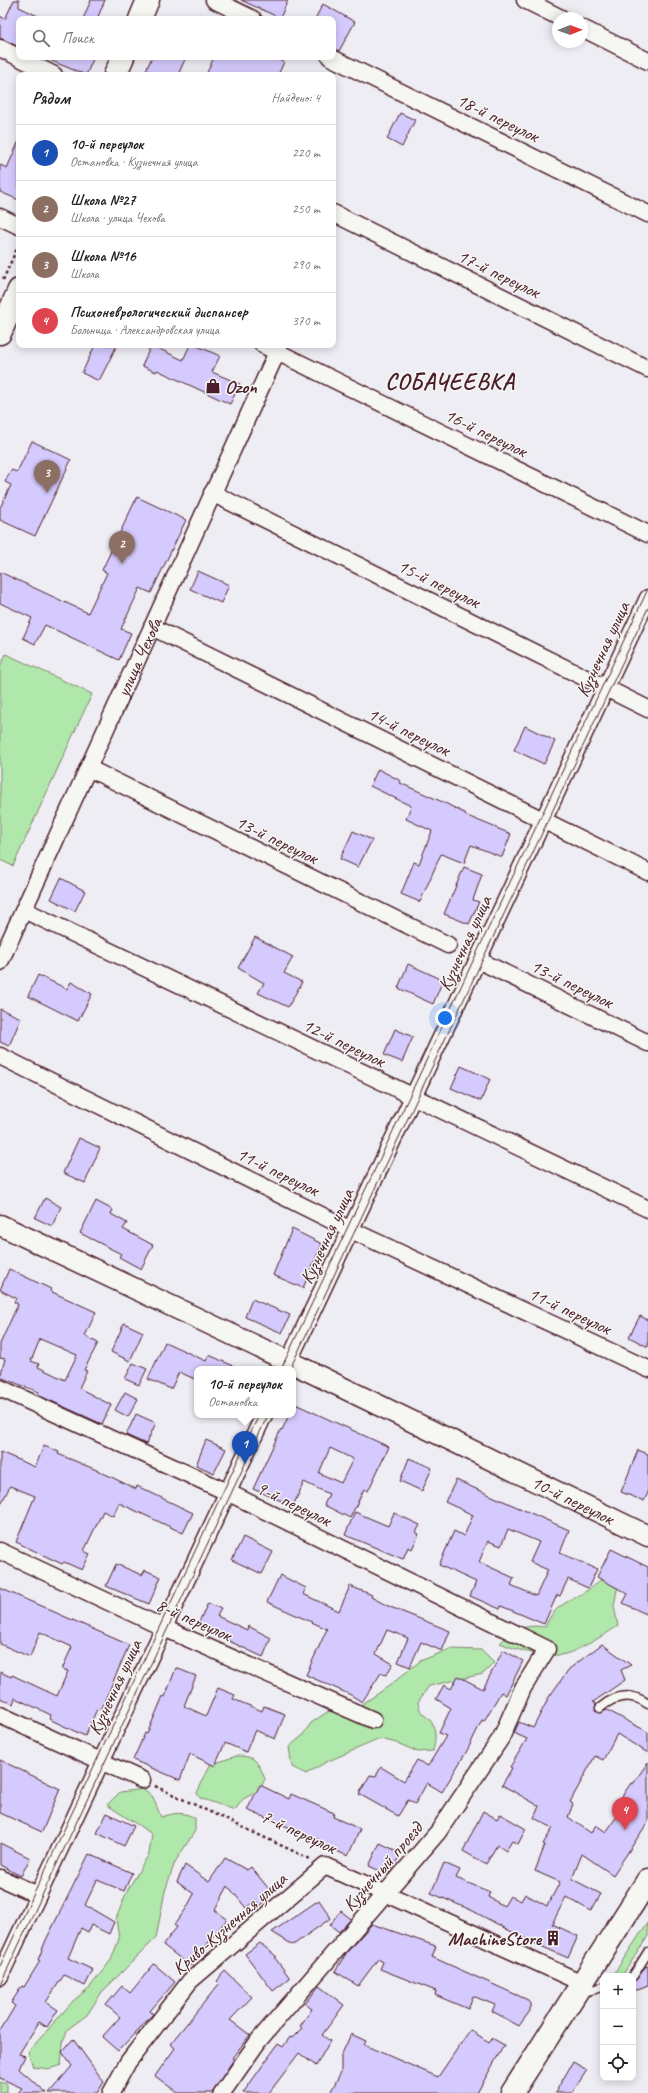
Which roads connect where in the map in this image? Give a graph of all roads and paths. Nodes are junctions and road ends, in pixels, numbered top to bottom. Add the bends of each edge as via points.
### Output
1 (148, 0) edge
2 (214, 0) edge
3 (525, 0) edge
4 (552, 14) edge
5 (141, 16) edge
6 (247, 16) edge
7 (588, 31) edge
8 (0, 48) edge
9 (16, 56) edge
10 (24, 60) edge
11 (122, 60) edge
12 (336, 60) edge
13 (648, 61) edge
14 (48, 72) edge
15 (116, 72) edge
16 (336, 214) edge
17 (648, 214) edge
18 (0, 217) edge
19 (16, 225) edge
20 (16, 251) edge
21 (0, 286) edge
22 (16, 297) edge
23 (0, 333) edge
24 (270, 348) edge
25 (648, 369) edge
26 (212, 493) junction
27 (648, 534) edge
28 (648, 598) edge
29 (152, 627) junction
30 (606, 688) junction
31 (648, 709) edge
32 (88, 768) junction
33 (544, 820) junction
34 (648, 872) edge
35 (24, 910) junction
36 (448, 945) dead end
37 (478, 960) junction
38 (0, 962) edge
39 (648, 1043) edge
40 (0, 1056) edge
41 (414, 1097) junction
42 (648, 1209) edge
43 (0, 1225) edge
44 (351, 1230) junction
45 (287, 1365) edge
46 (296, 1369) edge
47 (648, 1369) edge
48 (0, 1388) edge
49 (263, 1418) edge
50 (227, 1492) junction
51 (648, 1536) edge
52 (0, 1551) edge
53 (164, 1628) junction
54 (547, 1649) joint
55 (648, 1704) edge
56 (600, 1708) dead end
57 (0, 1714) edge
58 (373, 1720) dead end
59 (101, 1761) junction
60 (142, 1780) joint
61 (325, 1866) junction
62 (0, 1878) edge
63 (647, 1884) edge
64 (384, 1894) junction
65 (38, 1895) junction
66 (648, 1952) edge
67 (635, 1973) edge
68 (0, 1976) edge
69 (600, 1987) edge
70 (579, 1988) junction
71 (111, 2093) edge
72 (222, 2093) edge
73 (512, 2093) edge

1 - 5 main road
2 - 6 street
3 - 4 street
7 - 13 street
8 - 9 street
10 - 14 street
11 - 15 main road
12 - 17 street, 18-й переулок
16 - 25 street, 17-й переулок
18 - 19 street
20 - 21 path
22 - 23 main road
24 - 26 street, улица Чехова
24 - 27 street, 16-й переулок
26 - 29 street, улица Чехова
26 - 30 street, 15-й переулок
28 - 30 street, Кузнечная улица
29 - 32 street, улица Чехова
29 - 33 street, 14-й переулок
30 - 31 street, 15-й переулок
30 - 33 street, Кузнечная улица
32 - 35 street, улица Чехова
32 - 36 street, 13-й переулок
33 - 34 street, 14-й переулок
33 - 37 street, Кузнечная улица
35 - 38 street, улица Чехова
35 - 41 street, 12-й переулок
37 - 39 street, 13-й переулок
37 - 41 street, Кузнечная улица
40 - 44 street, 11-й переулок
41 - 42 street, 12-й переулок
41 - 44 street, Кузнечная улица
43 - 45 street, 10-й переулок
44 - 45 street, Кузнечная улица
44 - 47 street, 11-й переулок
46 - 51 street, 10-й переулок
48 - 50 street, 9-й переулок
49 - 50 street, Кузнечная улица
50 - 53 street, Кузнечная улица
50 - 54 street, 9-й переулок
52 - 53 street, 8-й переулок
53 - 58 street, 8-й переулок
53 - 59 street, Кузнечная улица
54 - 64 street, Кузнечный проезд via 523,1688 501,1738 438,1832
55 - 56 lane via 639,1698 626,1696 610,1699
57 - 59 street
59 - 60 street
59 - 65 street, Кузнечная улица
60 - 61 path, 7-й переулок
61 - 64 street, 7-й переулок
61 - 71 street, Криво-Кузнечная улица via 190,1981 128,2062
62 - 65 street
63 - 70 main road
64 - 70 street, 7-й переулок
64 - 72 street, Кузнечный проезд via 259,2040
65 - 68 street, Кузнечная улица
66 - 67 lane
69 - 70 lane
70 - 73 main road

